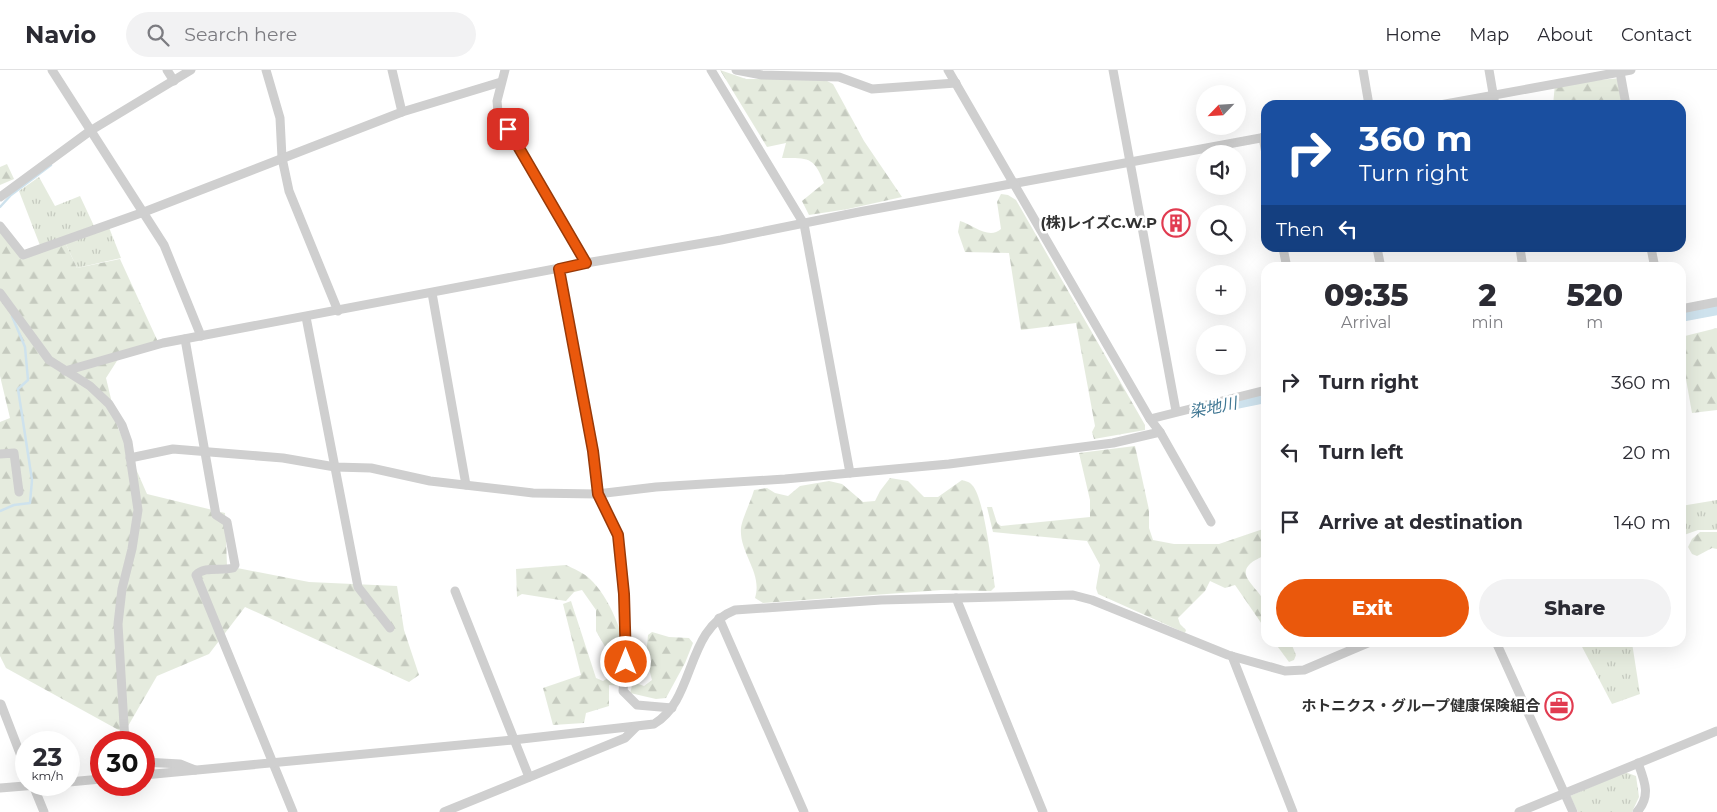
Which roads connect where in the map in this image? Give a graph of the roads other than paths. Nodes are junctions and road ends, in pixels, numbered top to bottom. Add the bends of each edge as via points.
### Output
1 (52, 70) edge
2 (167, 70) edge
3 (191, 70) edge
4 (266, 70) edge
5 (392, 70) edge
6 (504, 70) edge
7 (711, 70) edge
8 (736, 70) edge
9 (948, 70) edge
10 (1113, 70) edge
11 (1363, 70) edge
12 (1488, 70) edge
13 (1631, 70) edge
14 (1620, 72) junction
15 (174, 81) junction
16 (501, 82) junction
17 (956, 83) junction
18 (1493, 95) junction
19 (1368, 100) edge
20 (1466, 100) edge
21 (1494, 100) edge
22 (1625, 100) edge
23 (402, 112) junction
24 (90, 131) junction
25 (1261, 138) edge
26 (282, 158) junction
27 (1130, 163) junction
28 (1014, 184) junction
29 (0, 197) edge
30 (144, 212) junction
31 (804, 224) junction
32 (0, 226) edge
33 (586, 263) junction
34 (559, 269) junction
35 (0, 293) edge
36 (432, 293) junction
37 (1717, 302) edge
38 (1686, 308) edge
39 (338, 311) junction
40 (306, 317) junction
41 (201, 336) junction
42 (185, 339) junction
43 (65, 371) junction
44 (1261, 391) edge
45 (1176, 411) junction
46 (1150, 419) junction
47 (1160, 432) junction
48 (206, 452) junction
49 (0, 454) edge
50 (130, 458) junction
51 (335, 468) junction
52 (850, 473) junction
53 (466, 485) junction
54 (19, 492) dead end
55 (598, 494) junction
56 (1211, 522) dead end
57 (455, 591) dead end
58 (956, 598) junction
59 (719, 618) junction
60 (390, 628) dead end
61 (1357, 647) edge
62 (1498, 647) edge
63 (1232, 656) junction
64 (1, 704) edge
65 (672, 708) junction
66 (636, 727) junction
67 (124, 731) edge
68 (1717, 731) edge
69 (15, 740) edge
70 (513, 740) junction
71 (155, 763) edge
72 (1638, 763) junction
73 (273, 764) junction
74 (196, 770) junction
75 (155, 774) edge
76 (529, 777) junction
77 (15, 787) edge
78 (0, 788) edge
79 (1564, 794) junction
80 (37, 796) edge
81 (44, 812) edge
82 (293, 812) edge
83 (444, 812) edge
84 (804, 812) edge
85 (1043, 812) edge
86 (1293, 812) edge
87 (1520, 812) edge
88 (1573, 812) edge
89 (1637, 812) edge

1 - 24 street
2 - 15 street
3 - 15 street
4 - 26 street via 280,118
5 - 23 street
6 - 16 street
7 - 31 street
8 - 17 street via 762,75 839,77 872,88
9 - 17 street
10 - 27 street
11 - 19 street
12 - 18 street
13 - 14 street
14 - 18 street
14 - 22 street
15 - 24 street
16 - 23 street
16 - 33 street via 498,112
17 - 28 street
18 - 20 street
18 - 21 street
23 - 26 street
24 - 29 street
24 - 30 street
25 - 27 street
26 - 30 street
26 - 39 street via 289,191
27 - 28 street
27 - 45 street
28 - 31 street
28 - 46 street
30 - 32 street via 23,255
30 - 41 street via 164,245
31 - 33 street
31 - 52 street
33 - 34 street
34 - 36 street
34 - 55 street
35 - 43 street via 46,356
36 - 39 street
36 - 53 street
37 - 38 street
39 - 40 street
40 - 41 street
40 - 51 street
41 - 42 street
42 - 43 street
42 - 48 street
43 - 50 street via 90,386 109,404 122,425
44 - 45 street
45 - 46 street
46 - 47 street
47 - 52 street via 1113,443
47 - 56 street
48 - 50 street via 173,449
48 - 51 street via 283,458
48 - 73 street via 216,515 227,522 235,565 222,570 204,570 196,576
49 - 54 street via 14,453
50 - 67 street via 138,510 118,624
51 - 53 street via 372,468
51 - 60 street via 358,587
52 - 55 street
53 - 55 street via 533,493
55 - 65 street via 618,535 627,649 624,691 637,705
57 - 70 street
58 - 59 street via 735,610
58 - 63 street via 1073,595
58 - 85 street
59 - 65 street via 708,629
59 - 84 street
61 - 63 street via 1296,671 1278,670
62 - 79 street
63 - 86 street
64 - 69 street
65 - 66 street via 654,724
66 - 70 street
66 - 76 street via 625,738
68 - 72 street
70 - 73 street
70 - 76 street
71 - 74 street via 180,764
72 - 79 street
72 - 89 street via 1646,792 1644,803
73 - 74 street
73 - 82 street
74 - 75 street
76 - 83 street
77 - 78 street
79 - 87 street
79 - 88 street
80 - 81 street

